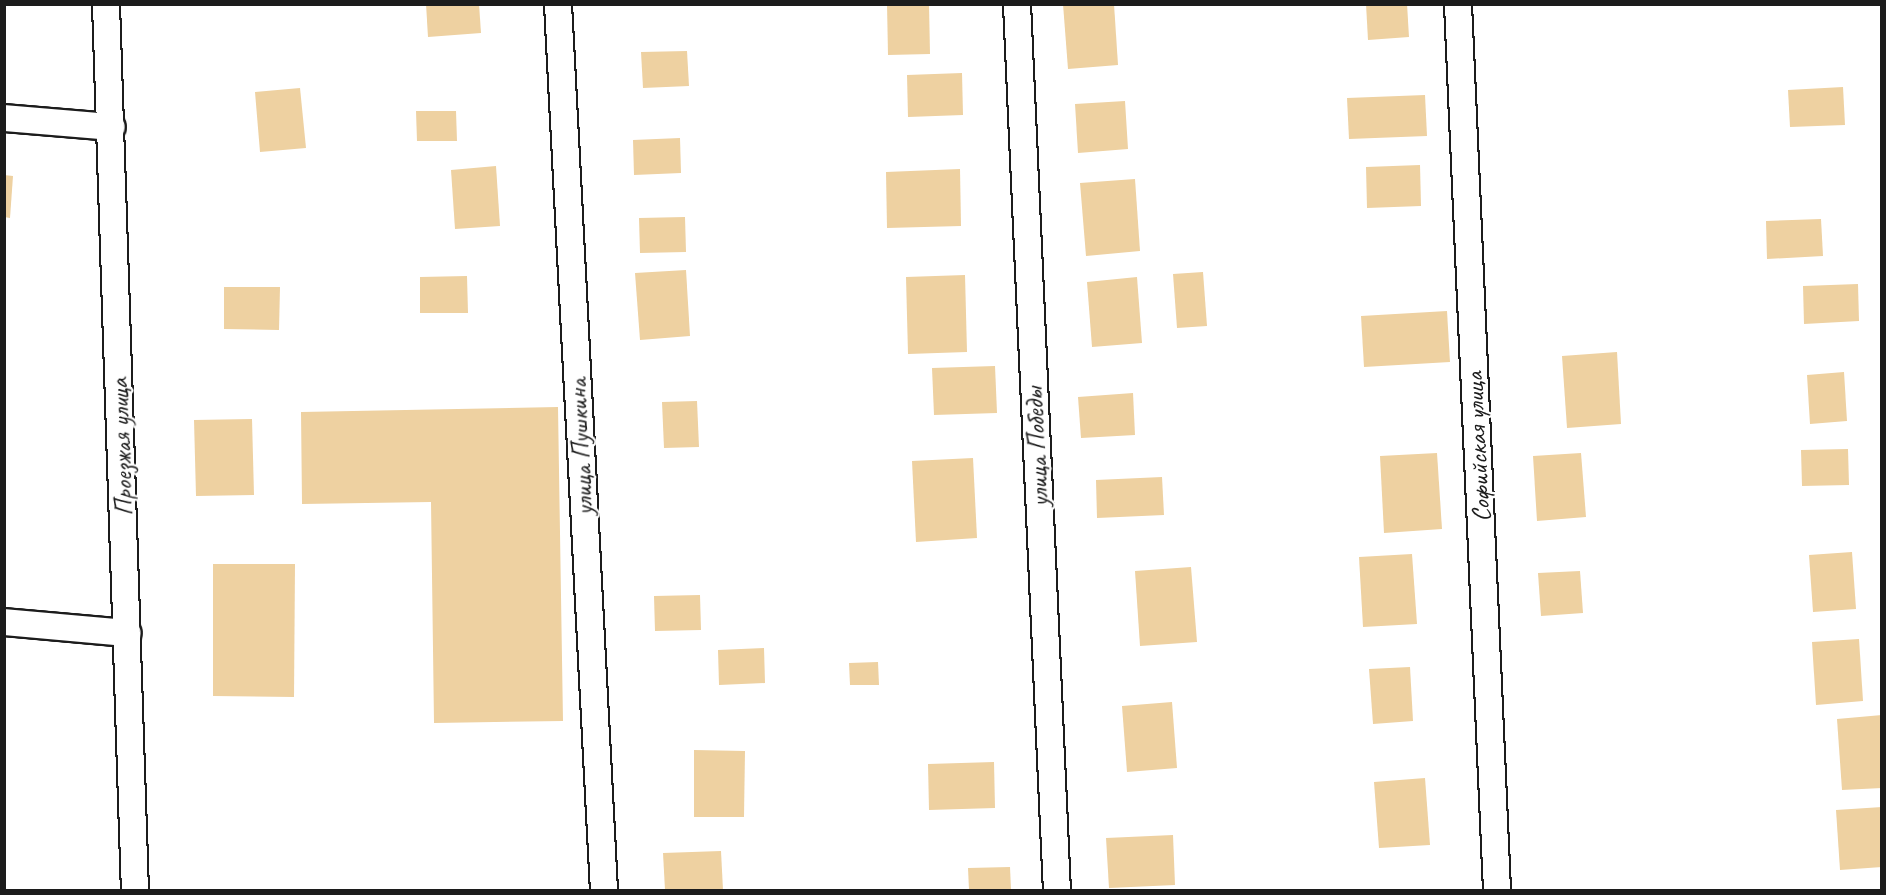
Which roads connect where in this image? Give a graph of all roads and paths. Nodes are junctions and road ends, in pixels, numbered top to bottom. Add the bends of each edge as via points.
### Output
1 (106, 4) edge
2 (558, 4) edge
3 (1017, 4) edge
4 (1458, 4) edge
5 (4, 118) edge
6 (112, 127) junction
7 (4, 622) edge
8 (128, 633) junction
9 (135, 891) edge
10 (604, 891) edge
11 (1057, 891) edge
12 (1497, 891) edge

1 - 6 street, Проезжая улица
2 - 10 street, улица Пушкина
3 - 11 street, улица Победы
4 - 12 street, Софийская улица
5 - 6 street
6 - 8 street, Проезжая улица
7 - 8 street
8 - 9 street, Проезжая улица

